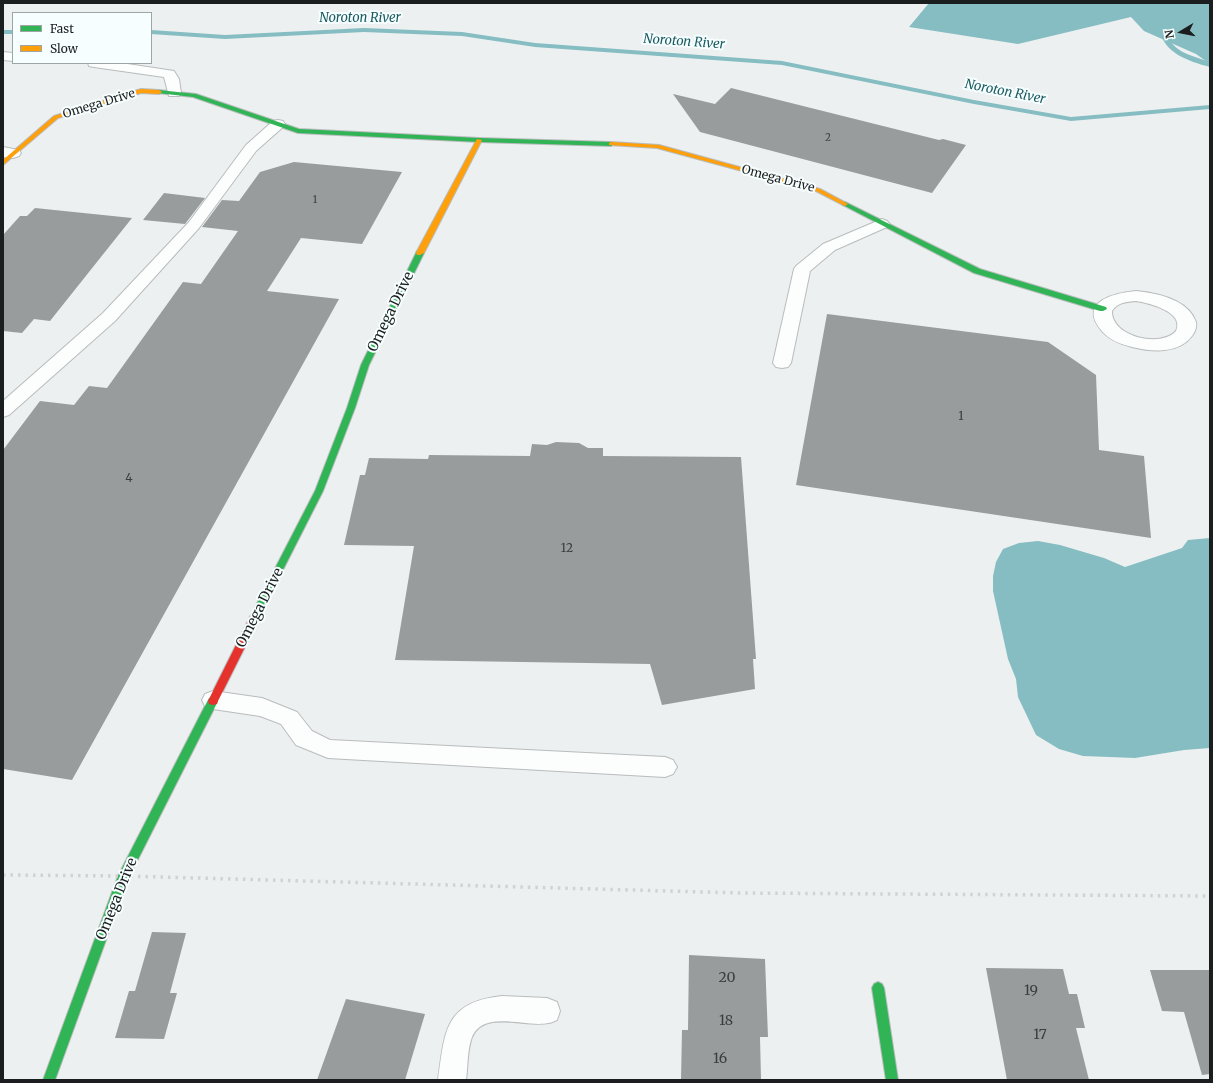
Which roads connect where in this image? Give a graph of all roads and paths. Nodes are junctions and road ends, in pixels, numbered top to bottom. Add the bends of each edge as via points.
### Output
1 (101, 64) edge
2 (174, 93) junction
3 (278, 124) junction
4 (479, 140) junction
5 (6, 156) edge
6 (882, 224) junction
7 (1103, 309) dead end
8 (782, 362) dead end
9 (3, 411) edge
10 (213, 700) junction
11 (665, 766) dead end
12 (878, 988) dead end
13 (547, 1011) dead end
14 (49, 1080) edge
15 (452, 1080) edge
16 (892, 1080) edge

1 - 2 lane via 169,74
2 - 3 street, Omega Drive via 194,95
2 - 5 street, Omega Drive via 141,91 56,117
3 - 4 street, Omega Drive via 298,131
3 - 9 lane via 251,148 194,225 110,318
4 - 6 street, Omega Drive via 657,146 818,190
4 - 10 street, Omega Drive via 440,212 366,365 320,491
6 - 7 street, Omega Drive via 977,272
6 - 8 lane via 829,247 802,269
10 - 11 lane via 262,707 289,718 304,738 328,749
10 - 14 street, Omega Drive via 124,876
12 - 16 street
13 - 15 lane via 500,1008 480,1012 464,1025 458,1041

